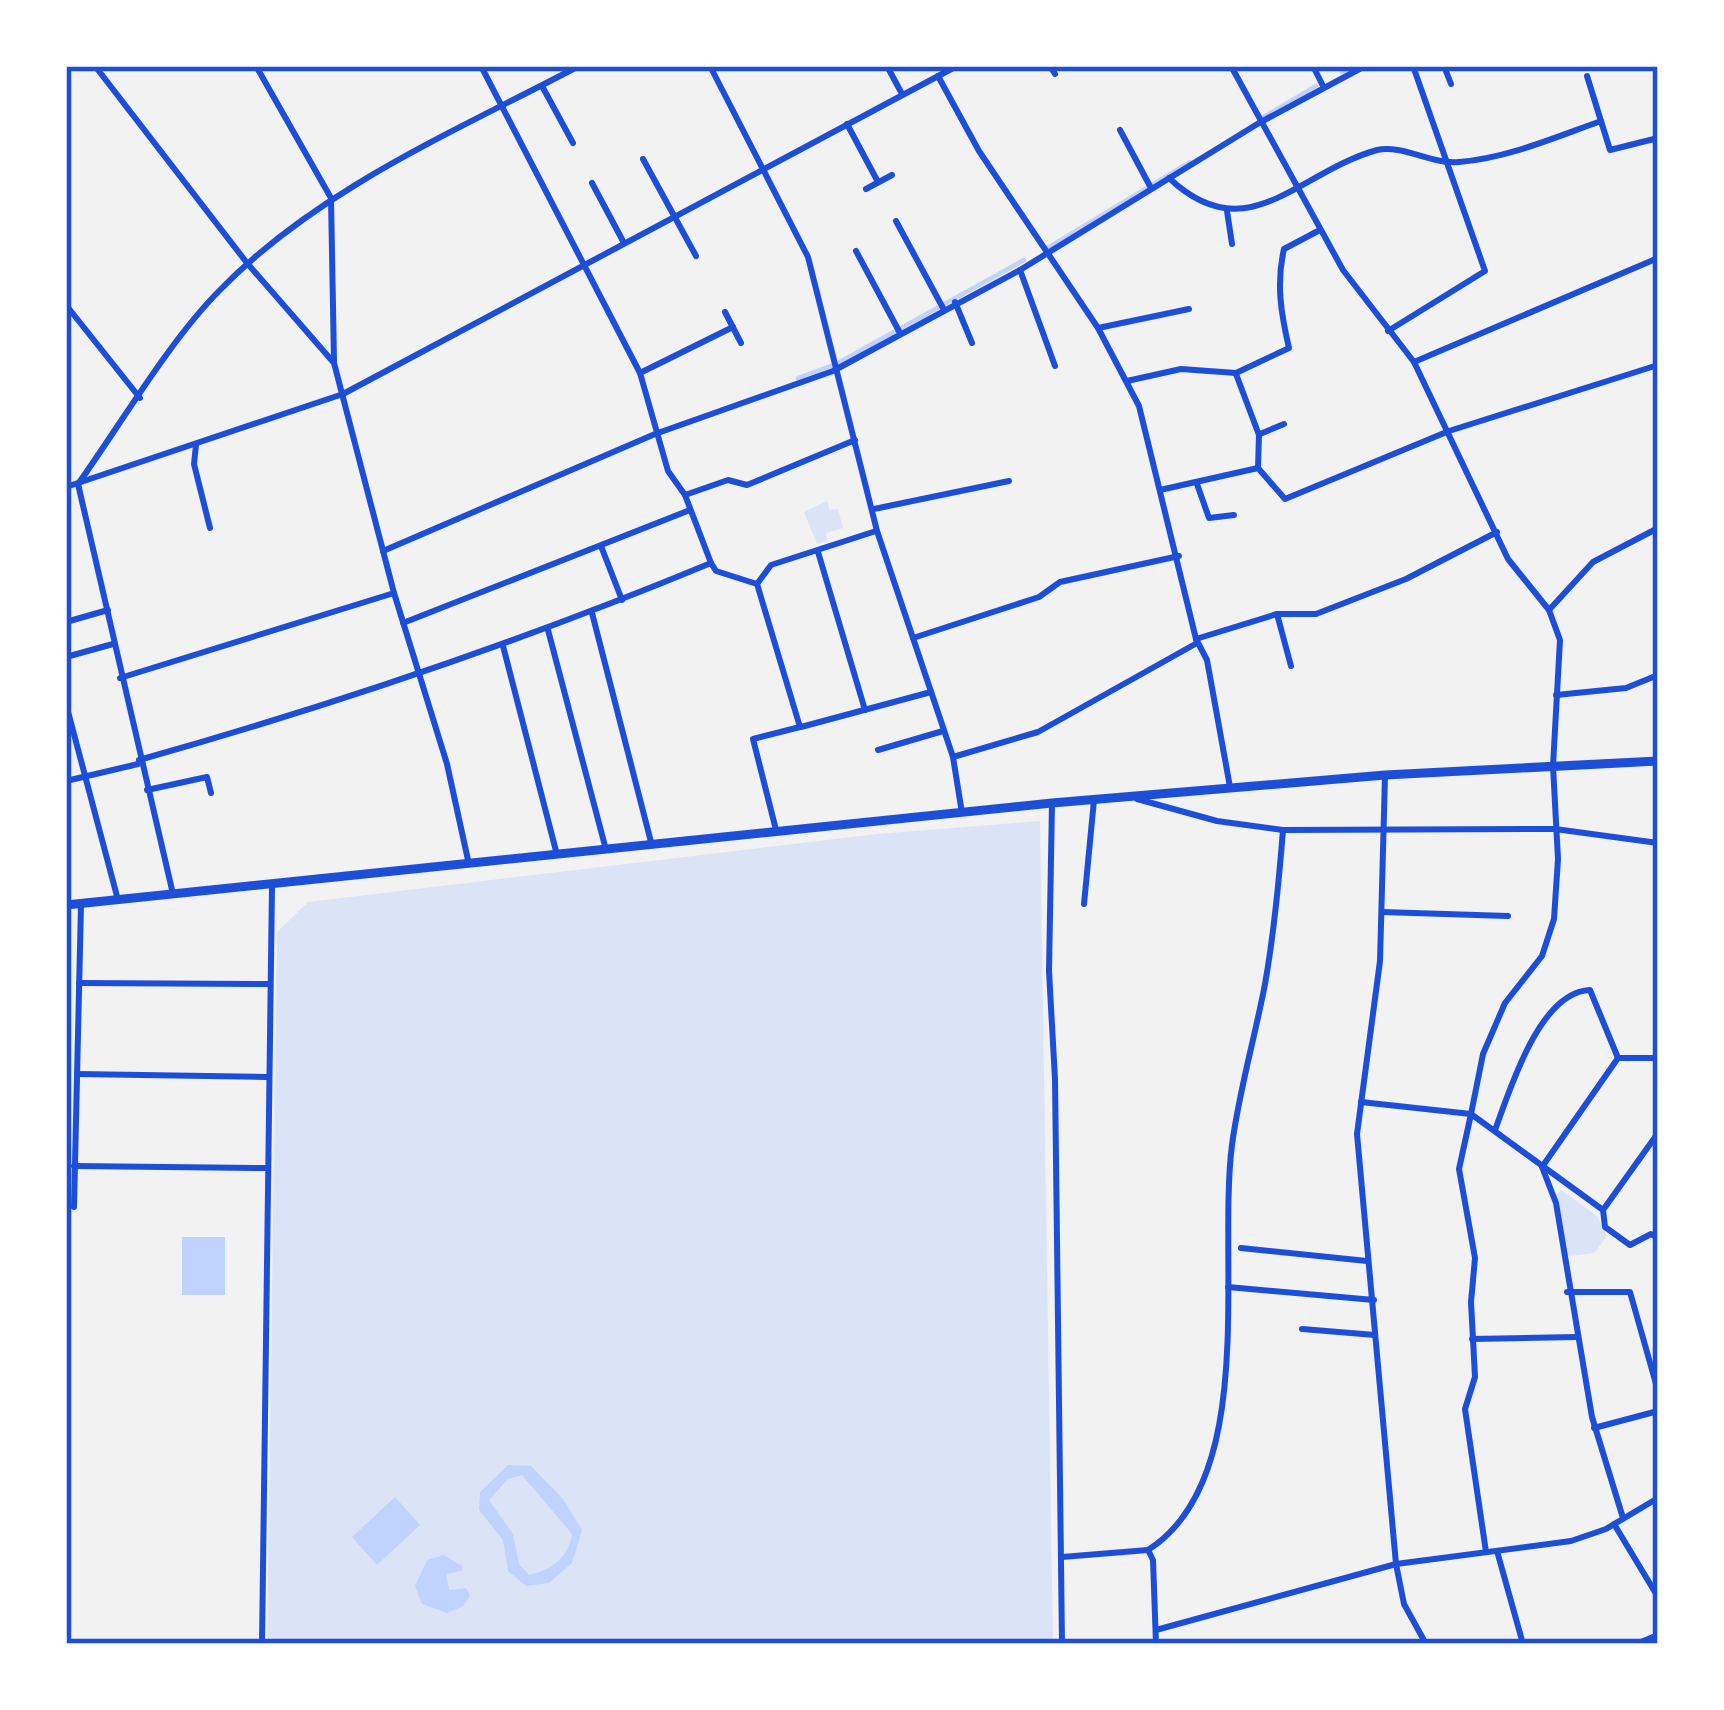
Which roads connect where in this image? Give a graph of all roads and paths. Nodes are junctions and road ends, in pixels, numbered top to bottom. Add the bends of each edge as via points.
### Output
1 (95, 66) edge
2 (256, 66) edge
3 (481, 66) edge
4 (579, 66) edge
5 (710, 66) edge
6 (887, 66) edge
7 (957, 66) edge
8 (1231, 66) edge
9 (1312, 66) edge
10 (1365, 66) edge
11 (1413, 66) edge
12 (1444, 66) edge
13 (938, 76) junction
14 (1587, 76) dead end
15 (1451, 85) dead end
16 (542, 86) junction
17 (1323, 86) junction
18 (903, 95) junction
19 (503, 108) junction
20 (1601, 121) junction
21 (1259, 123) junction
22 (848, 124) junction
23 (1120, 130) dead end
24 (1658, 138) edge
25 (573, 143) dead end
26 (643, 159) dead end
27 (1443, 162) junction
28 (764, 169) junction
29 (892, 175) dead end
30 (1169, 178) junction
31 (878, 182) junction
32 (592, 183) dead end
33 (1150, 185) junction
34 (866, 189) dead end
35 (1294, 189) junction
36 (331, 198) junction
37 (1226, 211) junction
38 (673, 216) junction
39 (896, 221) dead end
40 (1319, 230) junction
41 (624, 243) junction
42 (1232, 244) dead end
43 (856, 251) dead end
44 (1046, 255) junction
45 (696, 256) dead end
46 (1658, 258) edge
47 (584, 262) junction
48 (247, 263) junction
49 (1019, 270) junction
50 (956, 302) junction
51 (66, 305) edge
52 (942, 306) junction
53 (1189, 309) dead end
54 (725, 312) dead end
55 (733, 327) junction
56 (1098, 328) junction
57 (898, 330) junction
58 (1388, 332) junction
59 (973, 343) dead end
60 (741, 344) dead end
61 (1064, 345) dead end
62 (1048, 350) junction
63 (1414, 362) junction
64 (334, 363) junction
65 (1658, 365) edge
66 (1055, 366) dead end
67 (833, 370) junction
68 (640, 373) junction
69 (1236, 373) junction
70 (1127, 381) junction
71 (343, 394) junction
72 (140, 398) junction
73 (1285, 424) dead end
74 (1449, 430) junction
75 (655, 434) junction
76 (1259, 435) junction
77 (855, 440) junction
78 (196, 445) junction
79 (1258, 468) junction
80 (1009, 481) dead end
81 (78, 484) junction
82 (1197, 484) junction
83 (66, 487) edge
84 (1160, 490) junction
85 (686, 495) junction
86 (874, 509) junction
87 (691, 510) junction
88 (221, 512) dead end
89 (1234, 515) dead end
90 (207, 516) junction
91 (210, 527) dead end
92 (1658, 528) edge
93 (877, 531) junction
94 (1497, 532) junction
95 (601, 545) junction
96 (383, 550) junction
97 (818, 551) junction
98 (1179, 556) junction
99 (710, 563) junction
100 (757, 584) junction
101 (394, 593) junction
102 (622, 600) junction
103 (108, 610) junction
104 (1549, 610) junction
105 (592, 613) junction
106 (1277, 614) junction
107 (66, 622) edge
108 (403, 623) junction
109 (548, 630) junction
110 (913, 638) junction
111 (1197, 641) junction
112 (113, 644) junction
113 (503, 646) junction
114 (66, 657) edge
115 (1291, 666) dead end
116 (418, 675) junction
117 (1658, 675) edge
118 (120, 679) junction
119 (931, 692) junction
120 (1556, 694) junction
121 (66, 704) edge
122 (865, 710) junction
123 (800, 727) junction
124 (944, 731) junction
125 (878, 750) dead end
126 (952, 757) junction
127 (1658, 760) edge
128 (139, 762) junction
129 (1552, 766) junction
130 (1385, 775) junction
131 (87, 776) junction
132 (66, 781) edge
133 (1230, 788) junction
134 (147, 790) junction
135 (211, 794) dead end
136 (1127, 797) junction
137 (1094, 800) junction
138 (1052, 803) junction
139 (962, 813) junction
140 (1556, 829) junction
141 (776, 830) junction
142 (1283, 830) junction
143 (1386, 831) junction
144 (651, 842) junction
145 (1658, 843) edge
146 (605, 846) junction
147 (556, 850) junction
148 (469, 860) junction
149 (272, 881) junction
150 (173, 894) junction
151 (118, 900) junction
152 (81, 902) junction
153 (66, 904) edge
154 (1084, 904) dead end
155 (1382, 912) junction
156 (1508, 916) dead end
157 (79, 983) junction
158 (270, 984) junction
159 (1618, 1058) junction
160 (1658, 1058) edge
161 (77, 1074) junction
162 (267, 1077) junction
163 (1361, 1102) junction
164 (1471, 1114) junction
165 (1495, 1130) junction
166 (1658, 1133) edge
167 (74, 1166) junction
168 (1543, 1167) junction
169 (265, 1168) junction
170 (74, 1207) dead end
171 (1603, 1210) junction
172 (1658, 1238) edge
173 (1241, 1248) dead end
174 (1367, 1261) junction
175 (1227, 1287) junction
176 (1567, 1292) junction
177 (1374, 1300) junction
178 (1302, 1330) dead end
179 (1375, 1335) junction
180 (1576, 1336) junction
181 (1472, 1339) junction
182 (1658, 1391) edge
183 (1658, 1412) edge
184 (1594, 1428) junction
185 (1658, 1498) edge
186 (1623, 1518) junction
187 (1614, 1524) junction
188 (1148, 1550) junction
189 (1497, 1551) junction
190 (1486, 1552) junction
191 (1060, 1558) junction
192 (1396, 1564) junction
193 (1658, 1597) edge
194 (1156, 1630) junction
195 (1658, 1635) edge
196 (1422, 1643) edge
197 (262, 1644) edge
198 (1062, 1644) edge
199 (1156, 1644) edge
200 (1523, 1644) edge
201 (1636, 1644) edge

1 - 48 street
2 - 36 street
3 - 19 street
4 - 16 street
5 - 28 street
6 - 18 street
7 - 13 street
8 - 21 street
9 - 17 street
10 - 17 street
11 - 27 street
12 - 15 street
13 - 18 street
13 - 44 street
14 - 20 street
16 - 19 street
16 - 25 street
17 - 21 street
18 - 22 street
19 - 36 street
19 - 47 street
20 - 24 street via 1610,150
20 - 27 street via 1528,147
21 - 30 street
21 - 35 street
22 - 28 street
22 - 31 street
23 - 33 street
26 - 38 street
27 - 35 street via 1381,148
27 - 58 street via 1485,271
28 - 38 street
28 - 67 street via 808,257
29 - 31 street
30 - 33 street
30 - 37 street via 1198,204
31 - 34 street
32 - 41 street
33 - 44 street
35 - 37 street
35 - 40 street
36 - 48 street
36 - 64 street
37 - 42 street
38 - 41 street
38 - 45 street
39 - 52 street
40 - 58 street
40 - 69 street via 1284,249 1278,292 1289,348
41 - 47 street
43 - 57 street
44 - 49 street
44 - 56 street
46 - 63 street
47 - 68 street
47 - 71 street
48 - 64 street
48 - 72 street
49 - 50 street
49 - 62 street
50 - 52 street
50 - 59 street
51 - 72 street
52 - 57 street
53 - 56 street
54 - 55 street
55 - 60 street
55 - 68 street
56 - 70 street
57 - 67 street
58 - 63 street
61 - 62 street
62 - 66 street
63 - 74 street
64 - 71 street
65 - 74 street
67 - 75 street
67 - 77 street
68 - 75 street
69 - 70 street via 1181,368
69 - 76 street
70 - 84 street
71 - 78 street
71 - 96 street
72 - 81 street
73 - 76 street
74 - 79 street via 1285,499
74 - 94 street
75 - 85 street
75 - 96 street
76 - 79 street
77 - 85 street via 747,485 728,480
77 - 86 street
78 - 81 street
78 - 90 street
79 - 82 street
80 - 86 street
81 - 83 street
81 - 103 street
82 - 84 street
82 - 89 street via 1209,518
84 - 98 street
85 - 87 street
86 - 93 street
87 - 95 street
87 - 99 street
88 - 90 street
90 - 91 street
92 - 104 street via 1593,562
93 - 97 street
93 - 110 street
94 - 104 street
94 - 106 street via 1338,607
95 - 102 street
95 - 108 street
96 - 101 street
97 - 100 street via 771,565
97 - 122 street
98 - 110 street via 1060,582 1039,597
98 - 111 street
99 - 100 street
99 - 102 street
100 - 123 street
101 - 108 street
101 - 118 street
102 - 105 street
103 - 107 street
103 - 112 street
104 - 120 street via 1560,640
105 - 109 street
105 - 144 street
106 - 111 street
106 - 115 street
108 - 116 street
109 - 113 street
109 - 146 street
110 - 119 street
111 - 126 street via 1038,732
111 - 133 street
112 - 114 street
112 - 118 street
113 - 116 street
113 - 147 street
116 - 128 street
116 - 148 street
117 - 120 street via 1625,688
118 - 128 street
119 - 122 street
119 - 124 street
120 - 129 street
121 - 131 street
122 - 123 street
123 - 141 street via 752,739
124 - 125 street
124 - 126 street
126 - 139 street
127 - 129 main road
128 - 131 street
128 - 134 street
129 - 130 main road
129 - 140 street
130 - 133 main road
130 - 143 street
131 - 132 street
131 - 151 street
133 - 136 main road
134 - 135 street via 207,777
134 - 150 street
136 - 137 main road
136 - 142 street
137 - 138 main road
137 - 154 street
138 - 139 main road
138 - 191 street
139 - 141 main road
140 - 143 street
140 - 145 street
140 - 164 street via 1547,946 1497,1021
141 - 144 main road
142 - 143 street
142 - 175 street via 1266,980 1232,1147
143 - 155 street
144 - 146 main road
146 - 147 main road
147 - 148 main road
148 - 149 main road
149 - 150 main road
149 - 158 street
150 - 151 main road
151 - 152 main road
152 - 153 main road
152 - 157 street
155 - 156 street
155 - 163 street
157 - 158 street
157 - 161 street
158 - 162 street
159 - 160 street
159 - 165 street via 1590,990 1562,1000 1523,1055
159 - 168 street
161 - 162 street
161 - 167 street
162 - 169 street
163 - 164 street
163 - 174 street
164 - 165 street
164 - 181 street via 1459,1169 1475,1258
165 - 168 street
166 - 171 street
167 - 169 street
167 - 170 street
168 - 171 street
168 - 176 street
169 - 197 street
171 - 172 street via 1606,1227 1630,1245
173 - 174 street
174 - 177 street
175 - 177 street
175 - 188 street via 1220,1412 1203,1484 1180,1524
176 - 180 street
176 - 182 street via 1630,1292
177 - 179 street
178 - 179 street
179 - 192 street
180 - 181 street
180 - 184 street
181 - 190 street via 1466,1435
183 - 184 street
184 - 186 street
185 - 186 street
186 - 187 street
187 - 189 street via 1571,1541
187 - 193 street
188 - 191 street
188 - 194 street
189 - 190 street
189 - 200 street
190 - 192 street
191 - 198 street
192 - 194 street
192 - 196 street
194 - 199 street
195 - 201 street

